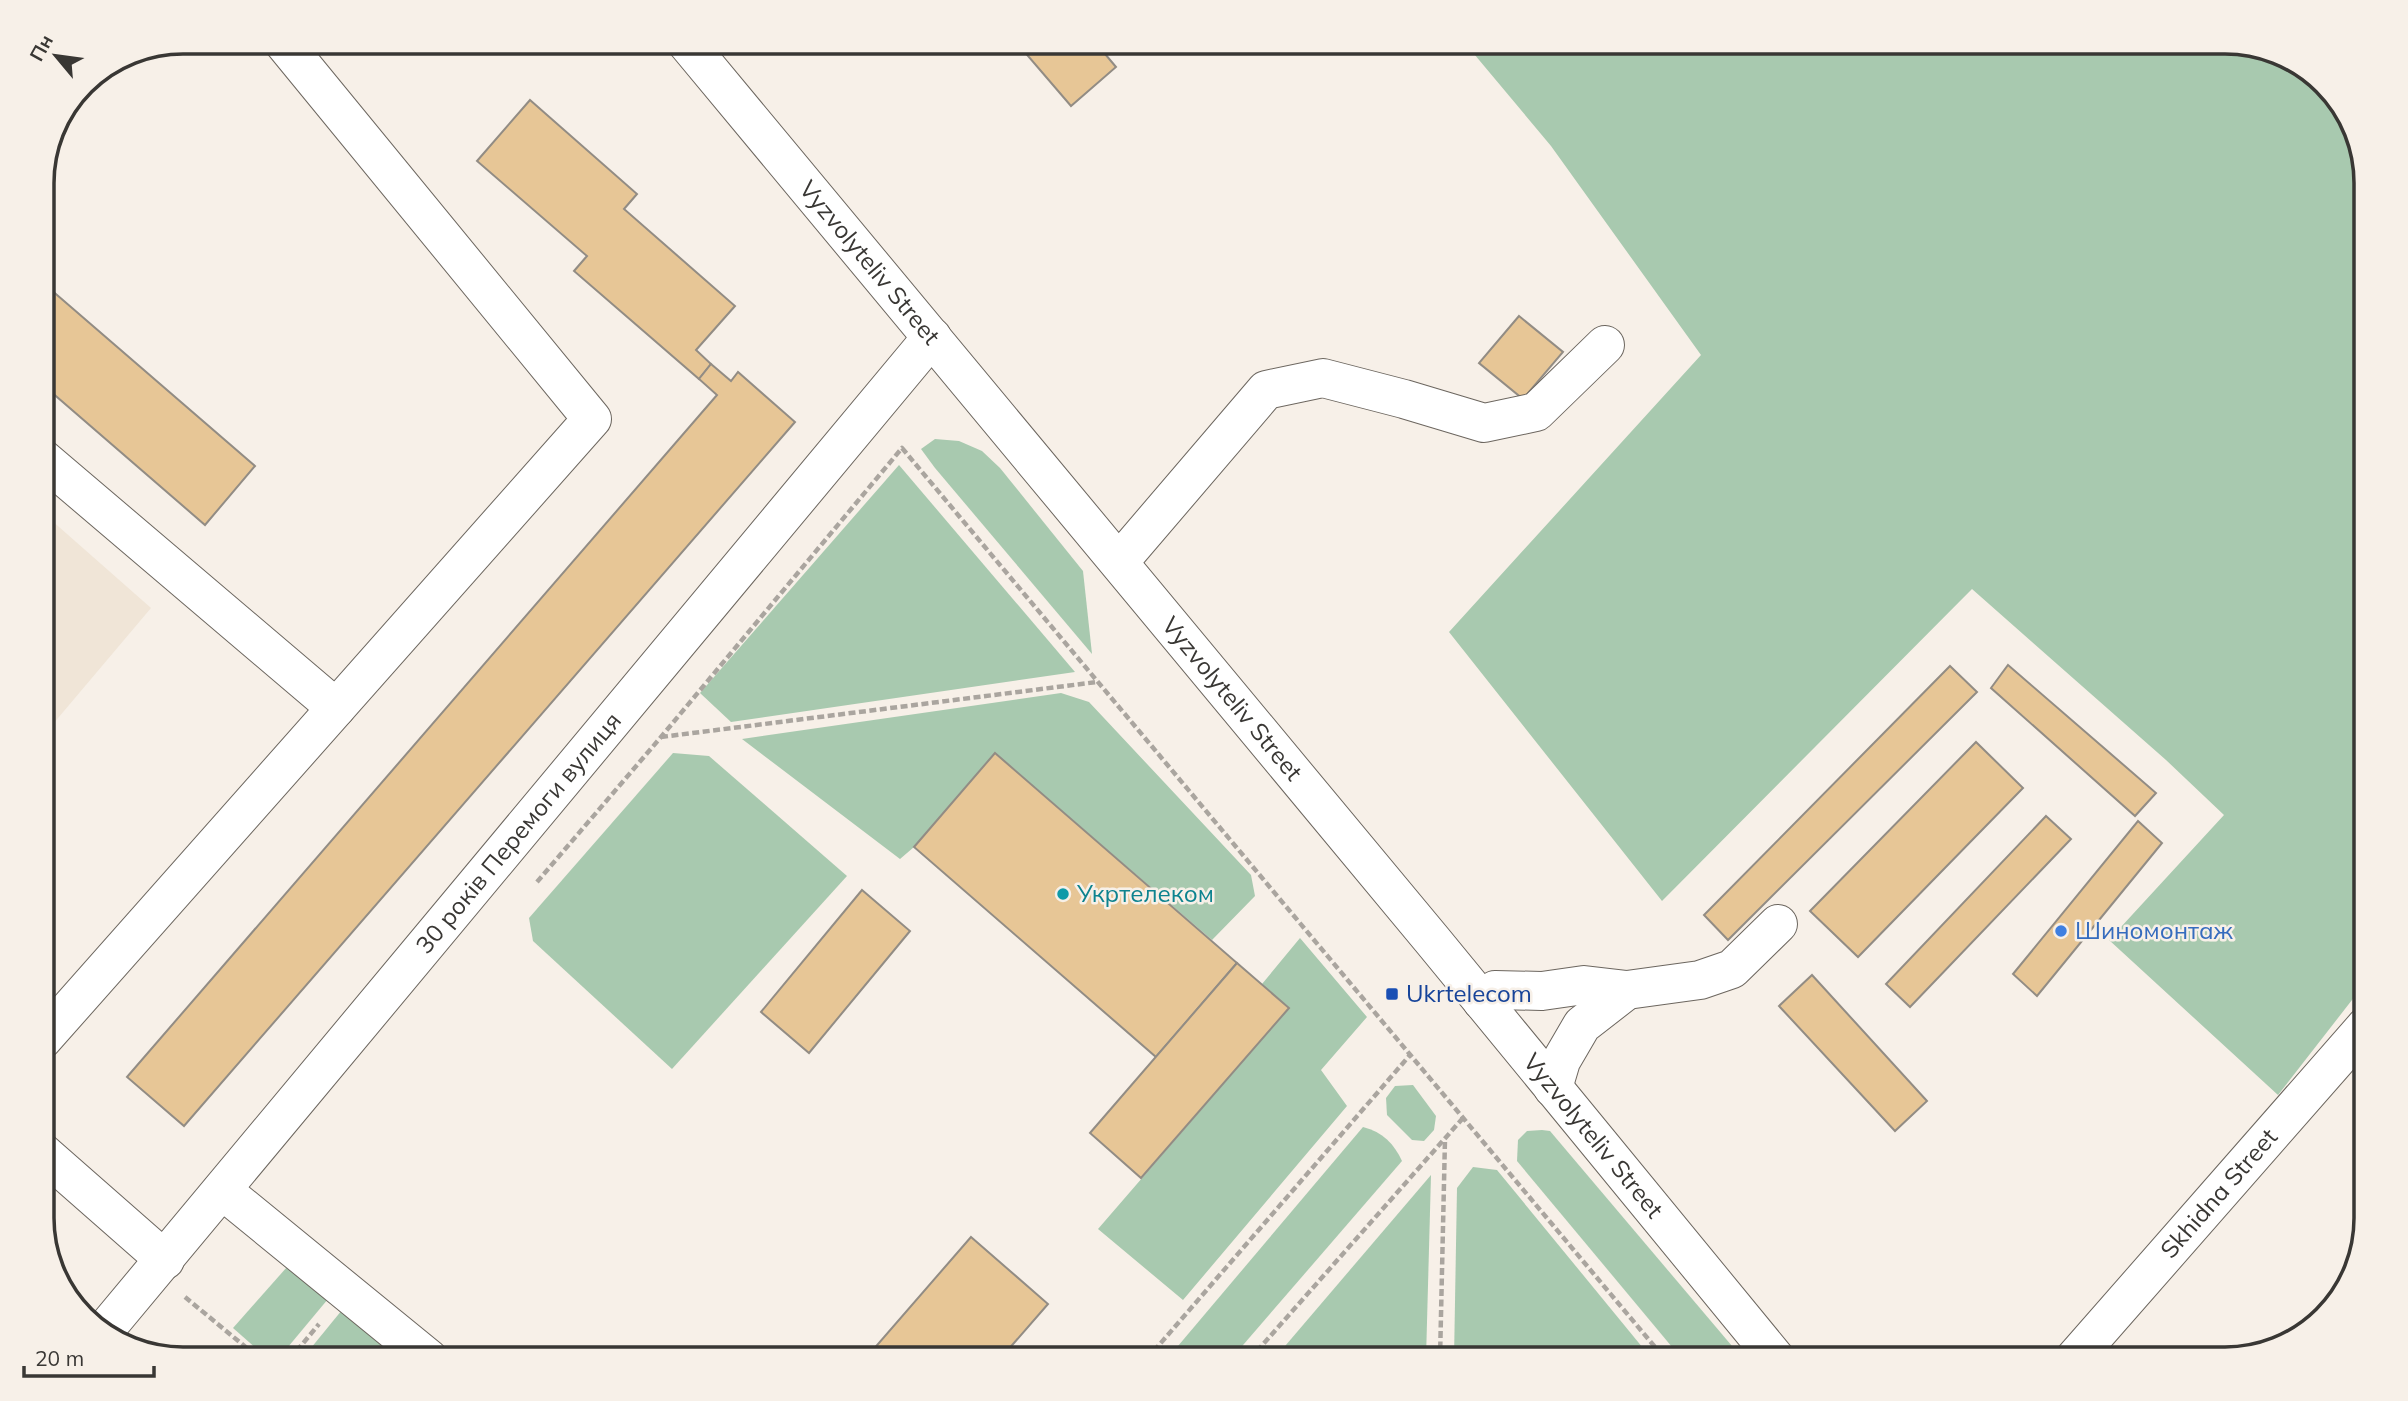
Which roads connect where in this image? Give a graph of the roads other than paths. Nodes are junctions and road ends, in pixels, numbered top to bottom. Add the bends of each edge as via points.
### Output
1 (294, 55) edge
2 (697, 55) edge
3 (932, 337) junction
4 (1605, 345) dead end
5 (55, 469) edge
6 (1119, 562) junction
7 (336, 708) junction
8 (1778, 924) dead end
9 (1627, 990) junction
10 (1482, 1001) junction
11 (55, 1025) edge
12 (2354, 1040) edge
13 (1553, 1088) junction
14 (55, 1163) edge
15 (222, 1190) junction
16 (165, 1260) junction
17 (110, 1323) edge
18 (414, 1347) edge
19 (1766, 1347) edge
20 (2085, 1347) edge

1 - 7 main road via 592,419
2 - 3 main road, Vyzvolyteliv Street
3 - 6 main road, Vyzvolyteliv Street
3 - 15 main road, 30 років Перемоги вулиця
4 - 6 main road via 1536,412 1484,423 1323,378 1266,390
5 - 7 main road
6 - 10 main road, Vyzvolyteliv Street
7 - 11 main road
8 - 9 main road via 1732,969 1700,980
9 - 10 main road via 1584,985 1542,991 1495,990
9 - 13 main road via 1583,1025 1561,1061
10 - 13 main road, Vyzvolyteliv Street
12 - 20 main road, Skhidna Street
13 - 19 main road, Vyzvolyteliv Street
14 - 16 main road
15 - 16 main road, 30 років Перемоги вулиця
15 - 18 main road
16 - 17 main road, 30 років Перемоги вулиця

